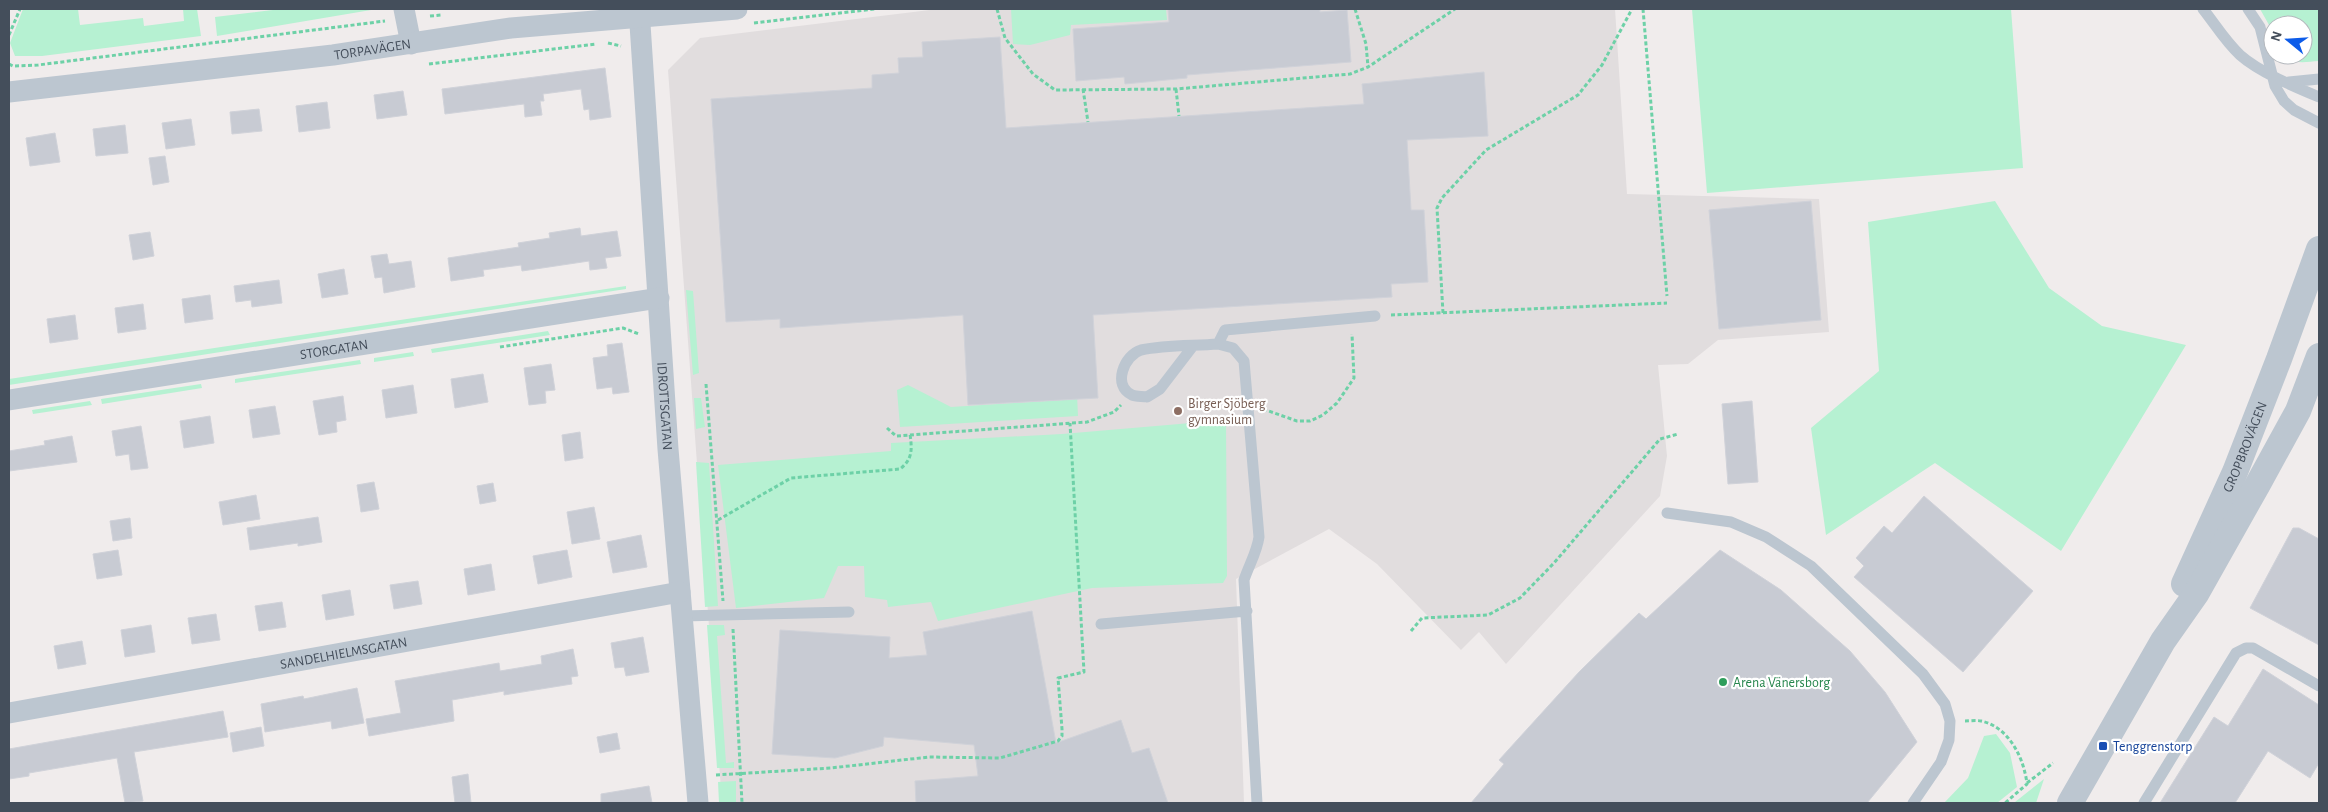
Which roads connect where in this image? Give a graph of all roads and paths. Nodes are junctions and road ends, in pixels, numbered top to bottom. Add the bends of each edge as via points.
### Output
1 (20, 9) edge
2 (875, 9) edge
3 (997, 9) edge
4 (1355, 9) edge
5 (1455, 9) edge
6 (1632, 9) edge
7 (1643, 9) edge
8 (2203, 9) edge
9 (2248, 9) edge
10 (640, 13) edge
11 (397, 15) edge
12 (743, 16) edge
13 (9, 35) edge
14 (411, 44) junction
15 (9, 64) edge
16 (1368, 67) junction
17 (2271, 74) junction
18 (2319, 79) edge
19 (2288, 82) junction
20 (1083, 89) junction
21 (1176, 89) junction
22 (9, 92) edge
23 (2319, 97) edge
24 (1179, 116) dead end
25 (1088, 122) dead end
26 (2319, 124) edge
27 (2319, 249) edge
28 (1667, 296) dead end
29 (659, 298) junction
30 (1668, 303) dead end
31 (1444, 313) junction
32 (1375, 316) joint
33 (1351, 318) junction
34 (1218, 344) junction
35 (1193, 346) junction
36 (2319, 356) edge
37 (706, 384) dead end
38 (1132, 395) junction
39 (9, 400) edge
40 (1250, 409) junction
41 (1070, 423) junction
42 (887, 428) dead end
43 (910, 434) junction
44 (1678, 434) dead end
45 (1667, 513) dead end
46 (718, 520) junction
47 (680, 592) junction
48 (1247, 611) junction
49 (849, 612) dead end
50 (724, 614) junction
51 (682, 616) junction
52 (1101, 624) dead end
53 (1411, 631) dead end
54 (2163, 641) junction
55 (2319, 686) edge
56 (9, 713) edge
57 (1950, 721) junction
58 (2053, 763) dead end
59 (742, 773) junction
60 (711, 775) dead end
61 (2027, 784) junction
62 (698, 803) edge
63 (742, 803) edge
64 (1256, 803) edge
65 (1913, 803) edge
66 (2005, 803) edge
67 (2070, 803) edge
68 (2144, 803) edge

1 - 13 path
2 - 12 path
3 - 20 path via 1005,38 1033,74 1055,90
4 - 16 path via 1366,44
5 - 16 path
6 - 31 path via 1602,65 1578,95 1486,150 1442,198 1437,208
7 - 28 path
8 - 17 lane via 2241,56
9 - 17 lane via 2260,27
10 - 12 street, TORPAVÄGEN
10 - 14 street, TORPAVÄGEN
10 - 29 street, IDROTTSGATAN
11 - 14 street
11 - 15 path via 38,65
14 - 22 street, TORPAVÄGEN
16 - 21 path via 1350,74
17 - 19 lane
17 - 26 lane via 2284,101
18 - 19 lane
19 - 23 lane
20 - 21 path
20 - 25 path
21 - 24 path
27 - 54 street, GROPBROVÄGEN via 2242,455 2182,588
29 - 39 street, STORGATAN
29 - 47 street, IDROTTSGATAN
30 - 31 path
31 - 32 path
32 - 33 lane
33 - 34 lane via 1225,330
33 - 40 path via 1354,378 1337,403 1323,415 1297,421 1267,410
34 - 35 lane
34 - 40 lane via 1232,348 1244,361
35 - 38 lane via 1160,389 1147,397
35 - 38 lane via 1139,351 1126,360 1122,371 1124,387
36 - 54 street, GROPBROVÄGEN via 2298,411 2196,594
37 - 46 path
38 - 41 path via 1114,412 1087,422
40 - 48 lane via 1260,537 1244,580
41 - 43 path
41 - 59 path via 1084,672 1058,678 1062,729 1058,741 1000,758 929,757 831,768
42 - 43 path via 896,436
43 - 46 path via 911,456 900,469 791,478
44 - 53 path via 1660,439 1520,598 1488,615 1422,618
45 - 57 lane via 1731,522 1766,537 1811,566 1923,674 1945,704
46 - 50 path
47 - 51 street, IDROTTSGATAN
47 - 56 street, SANDELHIELMSGATAN
48 - 52 lane
48 - 64 lane
49 - 50 lane
50 - 51 lane
50 - 59 path via 732,626
51 - 62 street, IDROTTSGATAN
54 - 67 street, GROPBROVÄGEN
55 - 68 lane via 2253,648 2236,653
57 - 61 path via 1979,720 1997,728 2015,746
57 - 65 lane via 1949,740 1941,762
58 - 61 path
59 - 60 path
59 - 63 path
61 - 66 path

